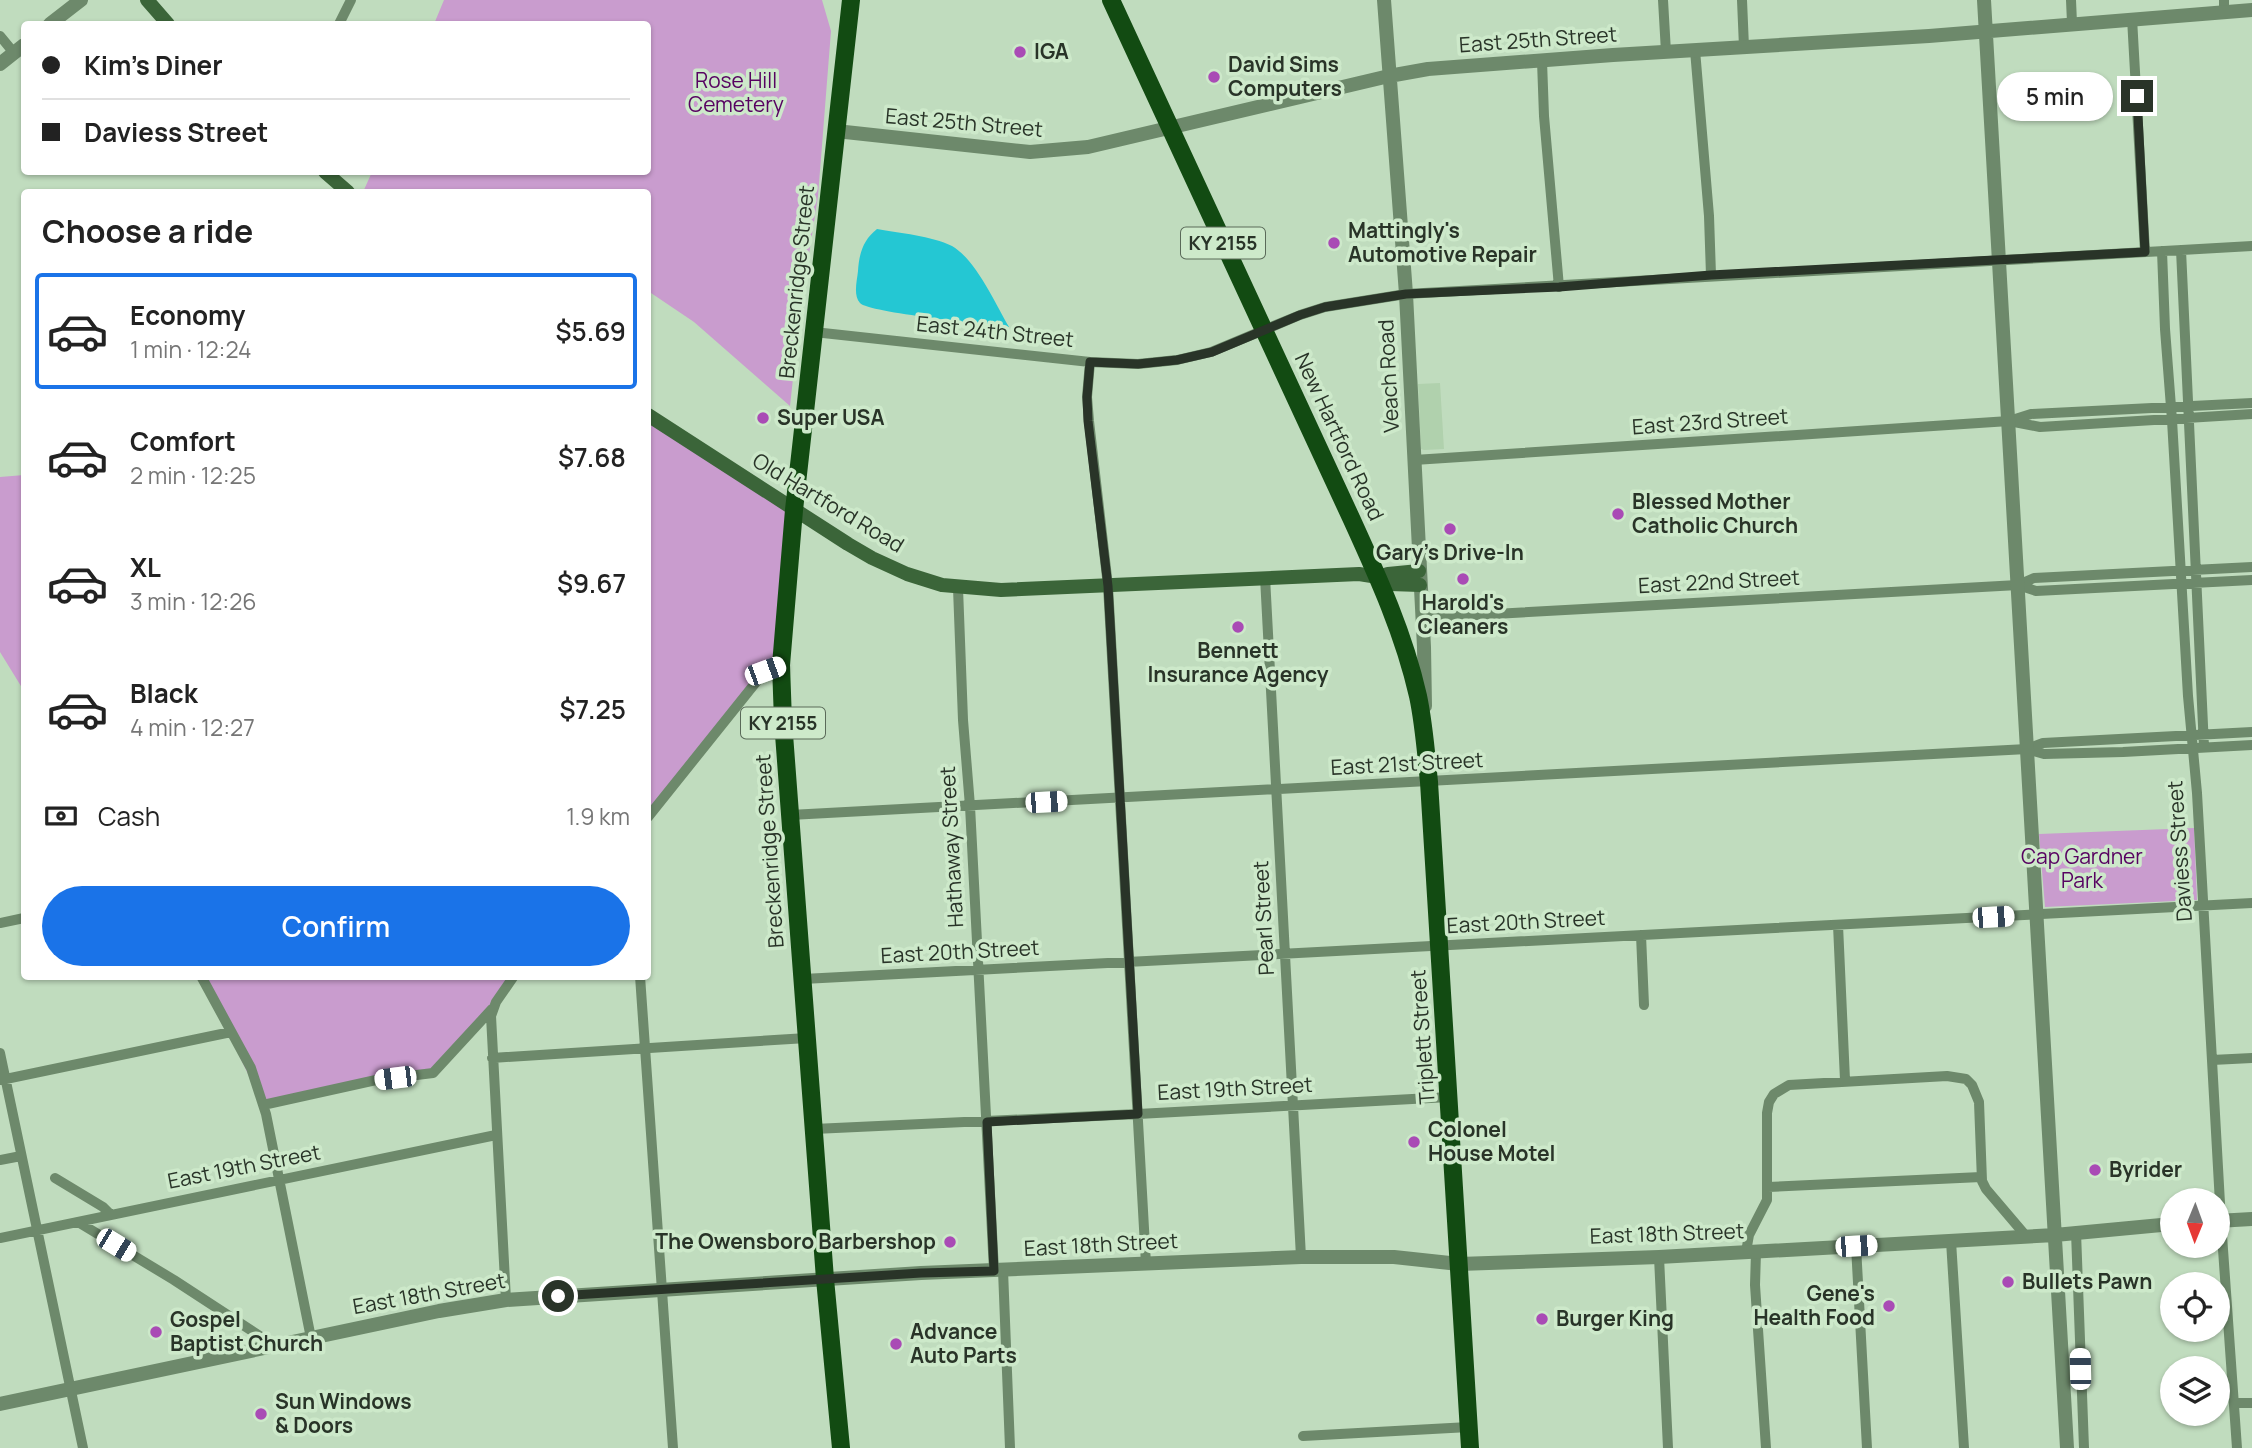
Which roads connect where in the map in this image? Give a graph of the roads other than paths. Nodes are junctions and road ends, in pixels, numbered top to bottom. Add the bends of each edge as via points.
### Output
1 (81, 0) edge
2 (147, 0) edge
3 (351, 0) edge
4 (851, 0) edge
5 (1111, 0) edge
6 (1384, 0) edge
7 (1663, 0) edge
8 (1742, 0) edge
9 (1984, 0) edge
10 (2071, 0) edge
11 (2224, 6) edge
12 (2252, 10) edge
13 (2132, 18) junction
14 (54, 21) edge
15 (165, 21) edge
16 (340, 21) edge
17 (2072, 23) junction
18 (1987, 31) junction
19 (0, 36) edge
20 (1744, 47) junction
21 (19, 49) edge
22 (1695, 50) junction
23 (1666, 52) junction
24 (1542, 61) junction
25 (0, 64) edge
26 (1390, 76) junction
27 (1170, 127) junction
28 (836, 131) junction
29 (328, 175) edge
30 (345, 189) edge
31 (2252, 246) edge
32 (2181, 250) junction
33 (2162, 251) junction
34 (2145, 252) junction
35 (2000, 259) junction
36 (1711, 275) junction
37 (1559, 287) junction
38 (1406, 294) junction
39 (1264, 330) junction
40 (814, 332) junction
41 (1090, 362) junction
42 (2252, 403) edge
43 (2188, 405) junction
44 (2171, 406) junction
45 (2252, 414) edge
46 (651, 417) edge
47 (2188, 419) junction
48 (2172, 420) junction
49 (2009, 421) junction
50 (1414, 460) junction
51 (794, 510) junction
52 (2252, 567) edge
53 (2195, 570) junction
54 (2181, 571) junction
55 (1265, 577) junction
56 (1378, 577) junction
57 (1419, 578) junction
58 (2252, 580) edge
59 (2195, 583) junction
60 (2182, 584) junction
61 (2018, 585) junction
62 (1108, 586) junction
63 (958, 588) junction
64 (1422, 618) junction
65 (781, 665) junction
66 (2252, 732) edge
67 (2203, 735) junction
68 (2191, 736) junction
69 (2252, 745) edge
70 (2198, 748) junction
71 (2027, 749) junction
72 (1426, 750) junction
73 (1429, 782) junction
74 (1277, 790) junction
75 (1121, 799) junction
76 (970, 806) junction
77 (651, 813) edge
78 (790, 816) junction
79 (2252, 903) edge
80 (2203, 906) junction
81 (2036, 915) junction
82 (21, 919) edge
83 (0, 923) edge
84 (1838, 925) junction
85 (1641, 935) junction
86 (1439, 946) junction
87 (1286, 954) junction
88 (1129, 962) junction
89 (978, 970) junction
90 (803, 979) junction
91 (203, 980) edge
92 (511, 980) edge
93 (640, 980) edge
94 (1644, 1005) dead end
95 (494, 1007) junction
96 (231, 1032) junction
97 (807, 1038) junction
98 (645, 1048) junction
99 (0, 1053) edge
100 (492, 1058) junction
101 (2252, 1058) edge
102 (2212, 1060) junction
103 (3, 1080) edge
104 (1846, 1080) junction
105 (1449, 1097) junction
106 (263, 1105) junction
107 (1293, 1105) junction
108 (1138, 1114) junction
109 (987, 1122) junction
110 (814, 1129) junction
111 (496, 1135) junction
112 (21, 1156) junction
113 (0, 1160) edge
114 (1982, 1177) junction
115 (55, 1178) dead end
116 (279, 1179) junction
117 (1768, 1187) junction
118 (2218, 1188) edge
119 (110, 1214) junction
120 (2252, 1219) edge
121 (2230, 1220) edge
122 (78, 1222) junction
123 (2160, 1225) edge
124 (38, 1230) junction
125 (2076, 1233) junction
126 (2055, 1235) junction
127 (2026, 1236) junction
128 (0, 1238) edge
129 (1951, 1241) junction
130 (1856, 1246) junction
131 (1751, 1252) junction
132 (1301, 1257) junction
133 (1658, 1257) junction
134 (2222, 1258) edge
135 (1146, 1264) junction
136 (1459, 1264) junction
137 (998, 1271) junction
138 (825, 1279) junction
139 (661, 1288) junction
140 (506, 1300) junction
141 (311, 1338) junction
142 (275, 1346) junction
143 (2062, 1369) junction
144 (2080, 1369) junction
145 (71, 1389) junction
146 (2252, 1402) edge
147 (0, 1404) edge
148 (2234, 1404) junction
149 (1469, 1427) junction
150 (1303, 1436) dead end
151 (83, 1448) edge
152 (673, 1448) edge
153 (841, 1448) edge
154 (1010, 1448) edge
155 (1470, 1448) edge
156 (1668, 1448) edge
157 (1766, 1448) edge
158 (1867, 1448) edge
159 (1964, 1448) edge
160 (2067, 1448) edge
161 (2084, 1448) edge
162 (2237, 1448) edge

1 - 14 street
2 - 15 main road
3 - 16 street
4 - 28 main road, Breckenridge Street / KY 2155
5 - 27 main road, New Hartford Road / KY 2155
6 - 26 street, Veach Road
7 - 23 street
8 - 20 street
9 - 18 street
10 - 17 street
11 - 12 street, East 25th Street
11 - 13 street, East 25th Street
13 - 17 street, East 25th Street
13 - 34 street
17 - 18 street, East 25th Street
18 - 20 street, East 25th Street
18 - 35 street
19 - 21 street
20 - 22 street, East 25th Street
21 - 25 street
22 - 23 street, East 25th Street
22 - 36 street
23 - 24 street, East 25th Street
24 - 26 street, East 25th Street
24 - 37 street
26 - 27 street, East 25th Street
26 - 38 street, Veach Road
27 - 28 street, East 25th Street via 1088,147 1030,152
27 - 39 main road, New Hartford Road / KY 2155
28 - 40 main road, Breckenridge Street / KY 2155
29 - 30 main road
31 - 32 street, East 24th Street
32 - 33 street, East 24th Street
32 - 43 street
33 - 34 street, East 24th Street
33 - 44 street, Daviess Street
34 - 35 street, East 24th Street
35 - 36 street, East 24th Street
35 - 49 street
36 - 37 street, East 24th Street
37 - 38 street, East 24th Street
38 - 39 street, East 24th Street via 1325,307
38 - 50 street, Veach Road
39 - 41 street, East 24th Street via 1212,352 1177,360
39 - 56 main road, New Hartford Road / KY 2155
40 - 41 street, East 24th Street
40 - 51 main road, Breckenridge Street / KY 2155
41 - 62 street via 1088,421
42 - 43 street, East 23rd Street
43 - 44 street, East 23rd Street
43 - 47 street
44 - 48 street, Daviess Street
44 - 49 street, East 23rd Street via 2031,414
45 - 47 street, East 23rd Street
46 - 51 main road, Old Hartford Road
47 - 48 street, East 23rd Street
47 - 53 street
48 - 49 street, East 23rd Street via 2040,427
48 - 54 street, Daviess Street
49 - 50 street, East 23rd Street
49 - 61 street
50 - 57 street, Veach Road
51 - 63 main road, Old Hartford Road via 872,558
51 - 65 main road, Breckenridge Street / KY 2155
52 - 53 street, East 22nd Street
53 - 54 street, East 22nd Street
53 - 59 street
54 - 60 street, Daviess Street
54 - 61 street, East 22nd Street via 2034,578
55 - 56 main road, Old Hartford Road
55 - 62 main road, Old Hartford Road
55 - 74 street, Pearl Street
56 - 57 main road, Old Hartford Road
56 - 72 main road, New Hartford Road / KY 2155 via 1412,674
57 - 64 street, Veach Road
58 - 59 street, East 22nd Street
59 - 60 street, East 22nd Street
59 - 67 street
60 - 61 street, East 22nd Street via 2036,591
60 - 68 street, Daviess Street
61 - 64 street, East 22nd Street
61 - 71 street
62 - 63 main road, Old Hartford Road
62 - 75 street
63 - 76 street, Hathaway Street
64 - 72 street, Veach Road
65 - 77 street via 765,671
65 - 78 main road, Breckenridge Street / KY 2155
66 - 67 street, East 21st Street
67 - 68 street, East 21st Street
67 - 70 street
68 - 70 street, Daviess Street
68 - 71 street, East 21st Street via 2043,743
69 - 70 street, East 21st Street
70 - 71 street, East 21st Street via 2044,754
70 - 80 street, Daviess Street
71 - 73 street, East 21st Street
71 - 81 street
72 - 73 main road, Triplett Street / KY 2155
73 - 74 street, East 21st Street
73 - 86 main road, Triplett Street / KY 2155
74 - 75 street, East 21st Street
74 - 87 street, Pearl Street
75 - 76 street, East 21st Street
75 - 88 street
76 - 78 street, East 21st Street
76 - 89 street, Hathaway Street
78 - 90 main road, Breckenridge Street / KY 2155
79 - 80 street, East 20th Street
80 - 81 street, East 20th Street
80 - 102 street, Daviess Street
81 - 84 street, East 20th Street
81 - 126 street
82 - 83 street
84 - 85 street, East 20th Street
84 - 104 street
85 - 86 street, East 20th Street
85 - 94 street
86 - 87 street, East 20th Street
86 - 105 main road, Triplett Street / KY 2155
87 - 88 street, East 20th Street
87 - 107 street, Pearl Street
88 - 89 street, East 20th Street
88 - 108 street
89 - 90 street, East 20th Street
89 - 109 street, Hathaway Street
90 - 97 main road, Breckenridge Street / KY 2155
91 - 96 street
92 - 95 street
93 - 98 street
95 - 100 street
95 - 106 street via 433,1073 376,1080
96 - 103 street
96 - 106 street via 251,1068
97 - 98 street
97 - 110 main road, Breckenridge Street / KY 2155
98 - 100 street
98 - 139 street
99 - 103 street
100 - 111 street
101 - 102 street
102 - 118 street, Daviess Street
103 - 112 street
104 - 114 street via 1966,1079 1979,1102
104 - 117 street via 1789,1084 1774,1094 1767,1113
105 - 107 street, East 19th Street
105 - 136 main road, Triplett Street / KY 2155
106 - 116 street
107 - 108 street, East 19th Street
107 - 132 street, Pearl Street
108 - 109 street, East 19th Street
108 - 135 street
109 - 110 street, East 19th Street
109 - 137 street, Hathaway Street
110 - 138 main road, Breckenridge Street / KY 2155
111 - 116 street, East 19th Street
111 - 140 street
112 - 113 street
112 - 124 street
114 - 117 street
114 - 127 street via 1986,1189
115 - 119 street
116 - 119 street, East 19th Street
116 - 141 street
117 - 131 street via 1767,1200 1749,1235
119 - 122 street, East 19th Street
120 - 121 street
122 - 124 street, East 19th Street
122 - 142 street
123 - 125 street, East 18th Street
124 - 128 street, East 19th Street
124 - 145 street
125 - 126 street, East 18th Street
125 - 144 street
126 - 127 street, East 18th Street
126 - 143 street
127 - 129 street, East 18th Street
129 - 130 street, East 18th Street
129 - 159 street
130 - 131 street, East 18th Street
130 - 158 street
131 - 133 street, East 18th Street
131 - 157 street
132 - 135 street, East 18th Street
132 - 136 street, East 18th Street via 1394,1257
133 - 136 street, East 18th Street
133 - 156 street
134 - 148 street, Daviess Street
135 - 137 street, East 18th Street
136 - 149 main road, Triplett Street / KY 2155
137 - 138 street, East 18th Street
137 - 154 street, Hathaway Street
138 - 139 street, East 18th Street
138 - 153 main road, Breckenridge Street / KY 2155
139 - 140 street, East 18th Street
139 - 152 street
140 - 141 street, East 18th Street
141 - 142 street, East 18th Street
142 - 145 street, East 18th Street
143 - 144 street
143 - 160 street
144 - 161 street
145 - 147 street, East 18th Street
145 - 151 street
146 - 148 street
148 - 162 street, Daviess Street
149 - 150 street
149 - 155 main road, Triplett Street / KY 2155

